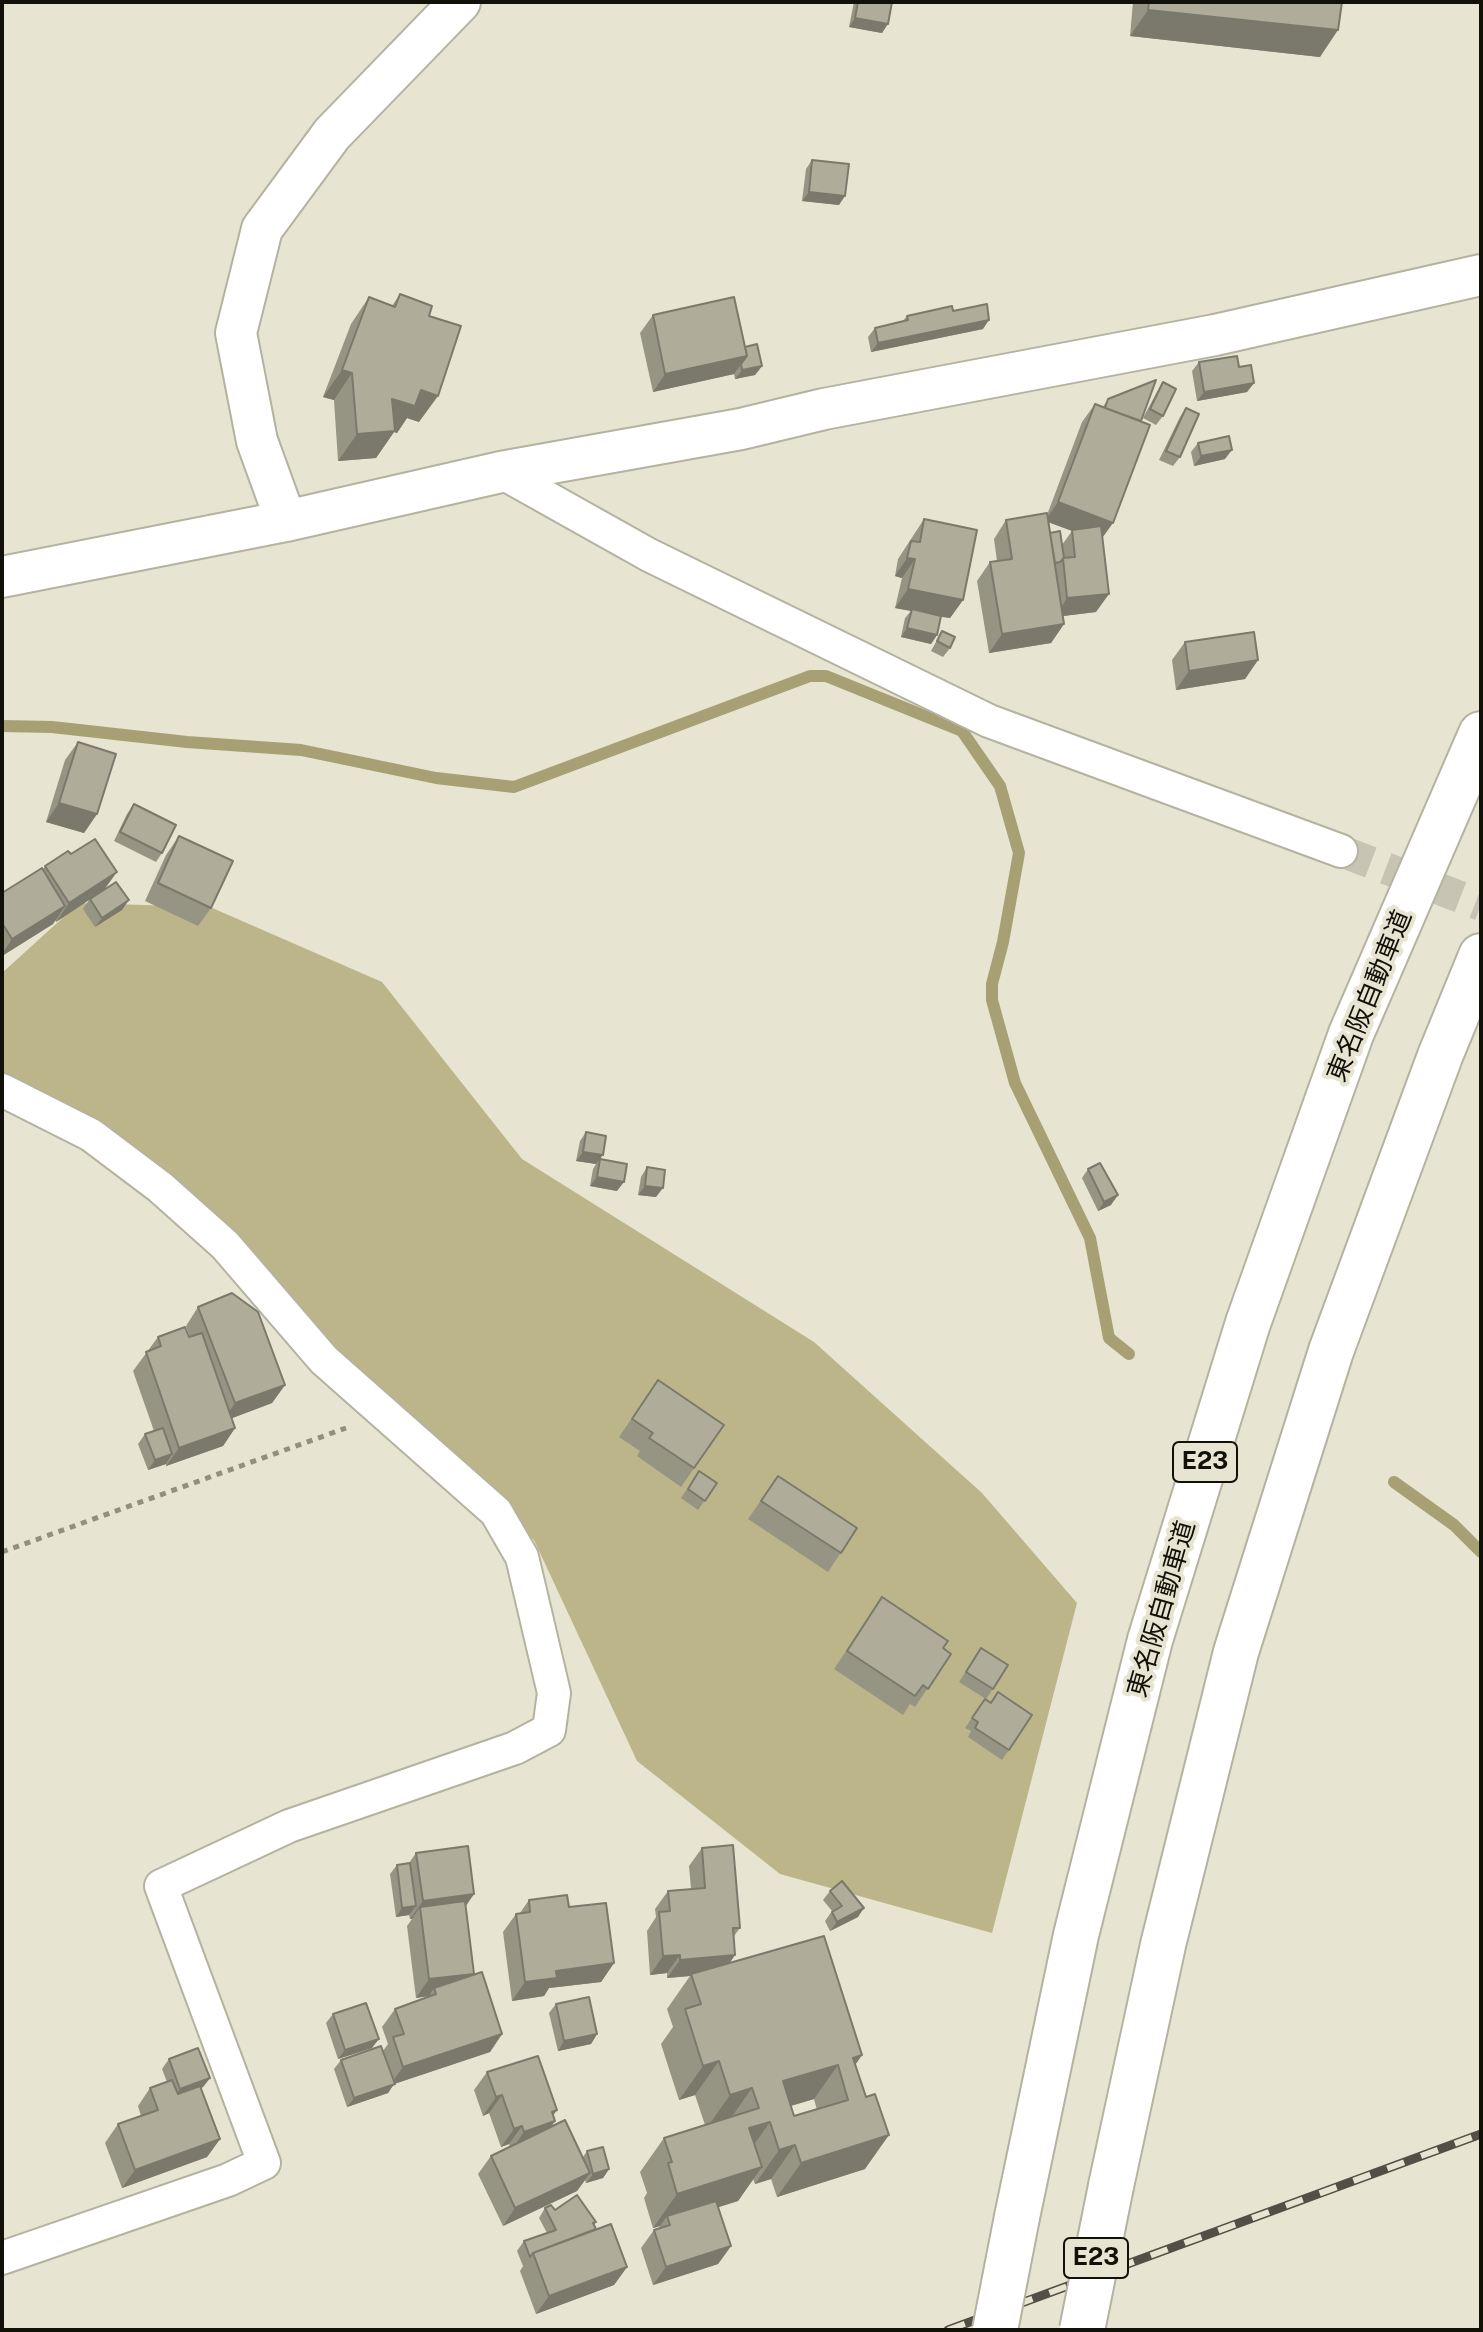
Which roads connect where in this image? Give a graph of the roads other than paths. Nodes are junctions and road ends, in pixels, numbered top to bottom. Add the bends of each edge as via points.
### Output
1 (460, 2) edge
2 (1481, 275) edge
3 (501, 472) junction
4 (286, 521) junction
5 (2, 577) edge
6 (1481, 734) edge
7 (1341, 851) tunnel mouth
8 (1481, 956) edge
9 (2, 1090) edge
10 (2, 2258) edge
11 (995, 2330) edge
12 (1082, 2330) edge

1 - 4 street via 332,134 262,229 236,333 257,441
2 - 3 street via 1215,335
3 - 4 street
3 - 7 street via 649,555 989,721
4 - 5 street
6 - 11 highway, 東名阪自動車道 / E23, bridge via 1351,1034 1243,1338 1143,1669 1076,1935
8 - 12 highway, E23, bridge via 1331,1351 1236,1652 1163,1945
9 - 10 street via 91,1135 160,1187 225,1245 324,1360 496,1512 522,1557 554,1693 549,1730 515,1748 289,1826 161,1886 264,2163

